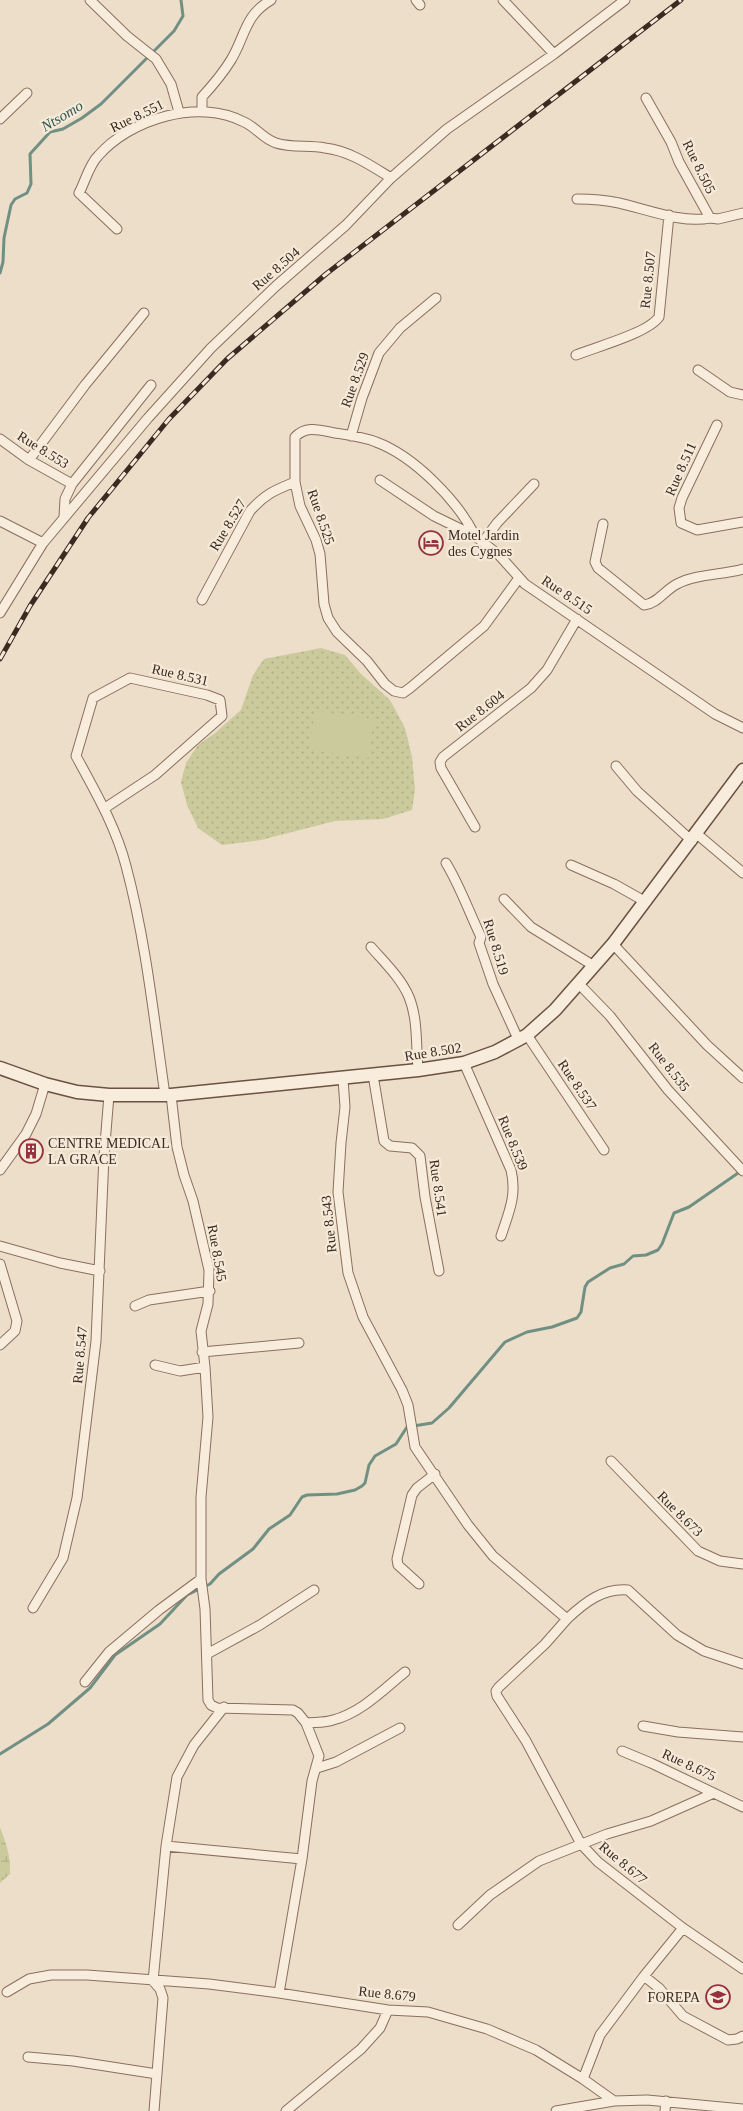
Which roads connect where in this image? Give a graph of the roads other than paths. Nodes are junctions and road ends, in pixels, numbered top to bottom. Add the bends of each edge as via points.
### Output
1 (90, 0) edge
2 (271, 0) edge
3 (503, 0) edge
4 (625, 0) edge
5 (554, 54) junction
6 (27, 93) dead end
7 (646, 98) dead end
8 (202, 110) junction
9 (179, 112) junction
10 (0, 119) edge
11 (390, 178) junction
12 (577, 199) dead end
13 (743, 213) edge
14 (670, 215) junction
15 (710, 218) junction
16 (117, 229) dead end
17 (436, 298) dead end
18 (144, 314) dead end
19 (576, 355) dead end
20 (698, 370) dead end
21 (151, 385) dead end
22 (743, 395) edge
23 (717, 425) dead end
24 (351, 436) junction
25 (0, 439) edge
26 (29, 460) junction
27 (380, 480) dead end
28 (295, 482) junction
29 (72, 484) junction
30 (534, 484) dead end
31 (64, 517) junction
32 (0, 521) edge
33 (743, 522) edge
34 (603, 524) dead end
35 (479, 539) junction
36 (43, 543) junction
37 (743, 569) edge
38 (519, 578) junction
39 (202, 600) dead end
40 (0, 613) edge
41 (576, 619) junction
42 (743, 728) edge
43 (616, 766) dead end
44 (743, 770) edge
45 (105, 808) junction
46 (475, 827) dead end
47 (695, 837) junction
48 (446, 863) dead end
49 (571, 865) dead end
50 (743, 873) edge
51 (504, 899) dead end
52 (646, 902) junction
53 (613, 944) junction
54 (371, 947) dead end
55 (594, 966) junction
56 (578, 983) junction
57 (523, 1038) junction
58 (464, 1063) junction
59 (0, 1068) edge
60 (418, 1070) junction
61 (374, 1075) junction
62 (743, 1078) edge
63 (343, 1079) junction
64 (45, 1084) junction
65 (109, 1095) junction
66 (168, 1095) junction
67 (604, 1150) dead end
68 (741, 1169) edge
69 (0, 1170) edge
70 (501, 1236) dead end
71 (0, 1246) edge
72 (0, 1264) edge
73 (100, 1271) junction
74 (438, 1271) dead end
75 (210, 1291) junction
76 (135, 1306) dead end
77 (299, 1343) dead end
78 (0, 1345) edge
79 (202, 1352) junction
80 (155, 1364) dead end
81 (205, 1367) junction
82 (611, 1461) dead end
83 (435, 1474) junction
84 (743, 1564) edge
85 (201, 1579) junction
86 (419, 1584) dead end
87 (314, 1590) dead end
88 (33, 1608) dead end
89 (567, 1619) junction
90 (207, 1654) junction
91 (743, 1664) edge
92 (405, 1672) dead end
93 (86, 1682) dead end
94 (224, 1707) junction
95 (306, 1723) junction
96 (643, 1726) dead end
97 (400, 1728) dead end
98 (743, 1737) edge
99 (622, 1751) dead end
100 (317, 1768) junction
101 (714, 1793) junction
102 (743, 1807) edge
103 (581, 1844) junction
104 (166, 1846) junction
105 (302, 1859) junction
106 (458, 1925) dead end
107 (683, 1928) junction
108 (743, 1969) edge
109 (644, 1976) junction
110 (153, 1981) junction
111 (7, 1992) dead end
112 (279, 1993) junction
113 (388, 2010) junction
114 (743, 2036) edge
115 (28, 2057) dead end
116 (157, 2074) junction
117 (583, 2079) junction
118 (666, 2101) junction
119 (614, 2102) junction
120 (585, 2109) edge
121 (743, 2109) edge
122 (154, 2111) edge
123 (286, 2111) edge
124 (556, 2111) edge
125 (665, 2111) edge

1 - 9 street via 156,59 171,84
2 - 8 street via 252,14 231,59 202,97
3 - 5 street
4 - 5 street, Rue 8.504
5 - 11 street, Rue 8.504 via 447,129
6 - 10 street
7 - 15 street, Rue 8.505
8 - 9 street, Rue 8.551
8 - 11 street, Rue 8.551 via 244,122 273,142 343,151
9 - 16 street, Rue 8.551 via 135,129 113,141 96,157 79,193
11 - 31 street, Rue 8.504 via 346,225 211,348
12 - 14 street via 608,201
13 - 15 street
14 - 15 street via 700,220
14 - 19 street, Rue 8.507 via 659,316 655,323
17 - 24 street, Rue 8.529 via 400,328 379,353
18 - 26 street
20 - 22 street via 730,392
21 - 29 street
23 - 33 street, Rue 8.511 via 682,498 679,515 682,523 697,530
24 - 28 street, Rue 8.525 via 310,429 301,431 295,437
24 - 35 street, Rue 8.525 via 389,448 422,472 453,501
25 - 26 street, Rue 8.553
26 - 29 street, Rue 8.553
27 - 35 street, Rue 8.515 via 434,516
28 - 38 street, Rue 8.525 via 300,506 316,540 328,618 337,632 394,691 403,692 410,688 484,626
28 - 39 street, Rue 8.527 via 270,492 250,511
29 - 31 street via 65,499
30 - 35 street
31 - 36 street, Rue 8.504
32 - 36 street
34 - 37 street via 595,562 598,568 644,605 650,605 675,585 687,580
35 - 38 street, Rue 8.515
36 - 40 street, Rue 8.504
38 - 41 street, Rue 8.515
41 - 42 street, Rue 8.515 via 715,714
41 - 46 street, Rue 8.604 via 547,670 531,688 440,762
43 - 47 street via 637,791
44 - 47 main road, Rue 8.502
45 - 45 street, Rue 8.531 via 155,775 222,716 220,700 130,678 92,698 76,756
45 - 66 street, Rue 8.531 via 126,865
47 - 50 street
47 - 52 main road, Rue 8.502
48 - 57 street, Rue 8.519 via 459,884 482,937 478,943 487,967
49 - 52 street
51 - 55 street via 531,927
52 - 53 main road, Rue 8.502
53 - 55 main road, Rue 8.502
53 - 62 street
54 - 60 street via 408,995
55 - 56 main road, Rue 8.502
56 - 57 main road, Rue 8.502 via 555,1010
56 - 68 street, Rue 8.535 via 610,1016 668,1090
57 - 58 main road, Rue 8.502
57 - 67 street, Rue 8.537
58 - 60 main road, Rue 8.502
58 - 70 street, Rue 8.539 via 515,1184
59 - 64 main road, Rue 8.502
60 - 61 main road, Rue 8.502
61 - 63 main road, Rue 8.502
61 - 74 street, Rue 8.541 via 384,1141 390,1146 408,1146 420,1156
63 - 66 main road, Rue 8.502
63 - 83 street, Rue 8.543 via 345,1107 338,1192 348,1273 360,1308 408,1405 415,1447
64 - 65 main road, Rue 8.502
64 - 69 street via 26,1134
65 - 66 main road, Rue 8.502
65 - 73 street, Rue 8.547
66 - 75 street, Rue 8.545 via 177,1147 200,1230
71 - 73 street
72 - 78 street via 17,1321 15,1331
73 - 88 street, Rue 8.547 via 96,1341 77,1498 63,1558
75 - 76 street via 149,1300
75 - 79 street, Rue 8.545 via 201,1331
77 - 79 street
79 - 81 street, Rue 8.545
80 - 81 street via 180,1370
81 - 85 street, Rue 8.545 via 208,1417 201,1496
82 - 84 street, Rue 8.673 via 698,1551 720,1560
83 - 86 street via 412,1495 397,1559 398,1565
83 - 89 street, Rue 8.543 via 468,1525 493,1556
85 - 90 street, Rue 8.545
85 - 93 street via 109,1652
87 - 90 street
89 - 91 street via 604,1592 628,1590 677,1635 704,1651
89 - 103 street, Rue 8.677 via 496,1691
90 - 94 street, Rue 8.545 via 208,1700 217,1708
92 - 95 street via 352,1712 333,1720
94 - 95 street via 293,1710
94 - 104 street via 194,1745 177,1777
95 - 100 street via 319,1756
96 - 98 street
97 - 100 street via 336,1762
99 - 101 street, Rue 8.675
100 - 105 street via 312,1781
101 - 102 street, Rue 8.675
101 - 103 street via 651,1821
103 - 106 street via 538,1861 490,1895
103 - 107 street, Rue 8.677 via 598,1862
104 - 105 street
104 - 110 street
105 - 112 street
107 - 108 street, Rue 8.677
107 - 109 street
109 - 114 street via 683,2016 728,2040
109 - 117 street via 600,2035
110 - 111 street, Rue 8.679 via 51,1975 29,1979
110 - 112 street, Rue 8.679
110 - 116 street via 163,1998
112 - 113 street, Rue 8.679
113 - 117 street, Rue 8.679 via 428,2012 487,2029 536,2050
113 - 123 street via 380,2028 361,2049
115 - 116 street
116 - 122 street
117 - 119 street, Rue 8.679
118 - 119 street
118 - 121 street
118 - 125 street
119 - 120 street
120 - 124 street

